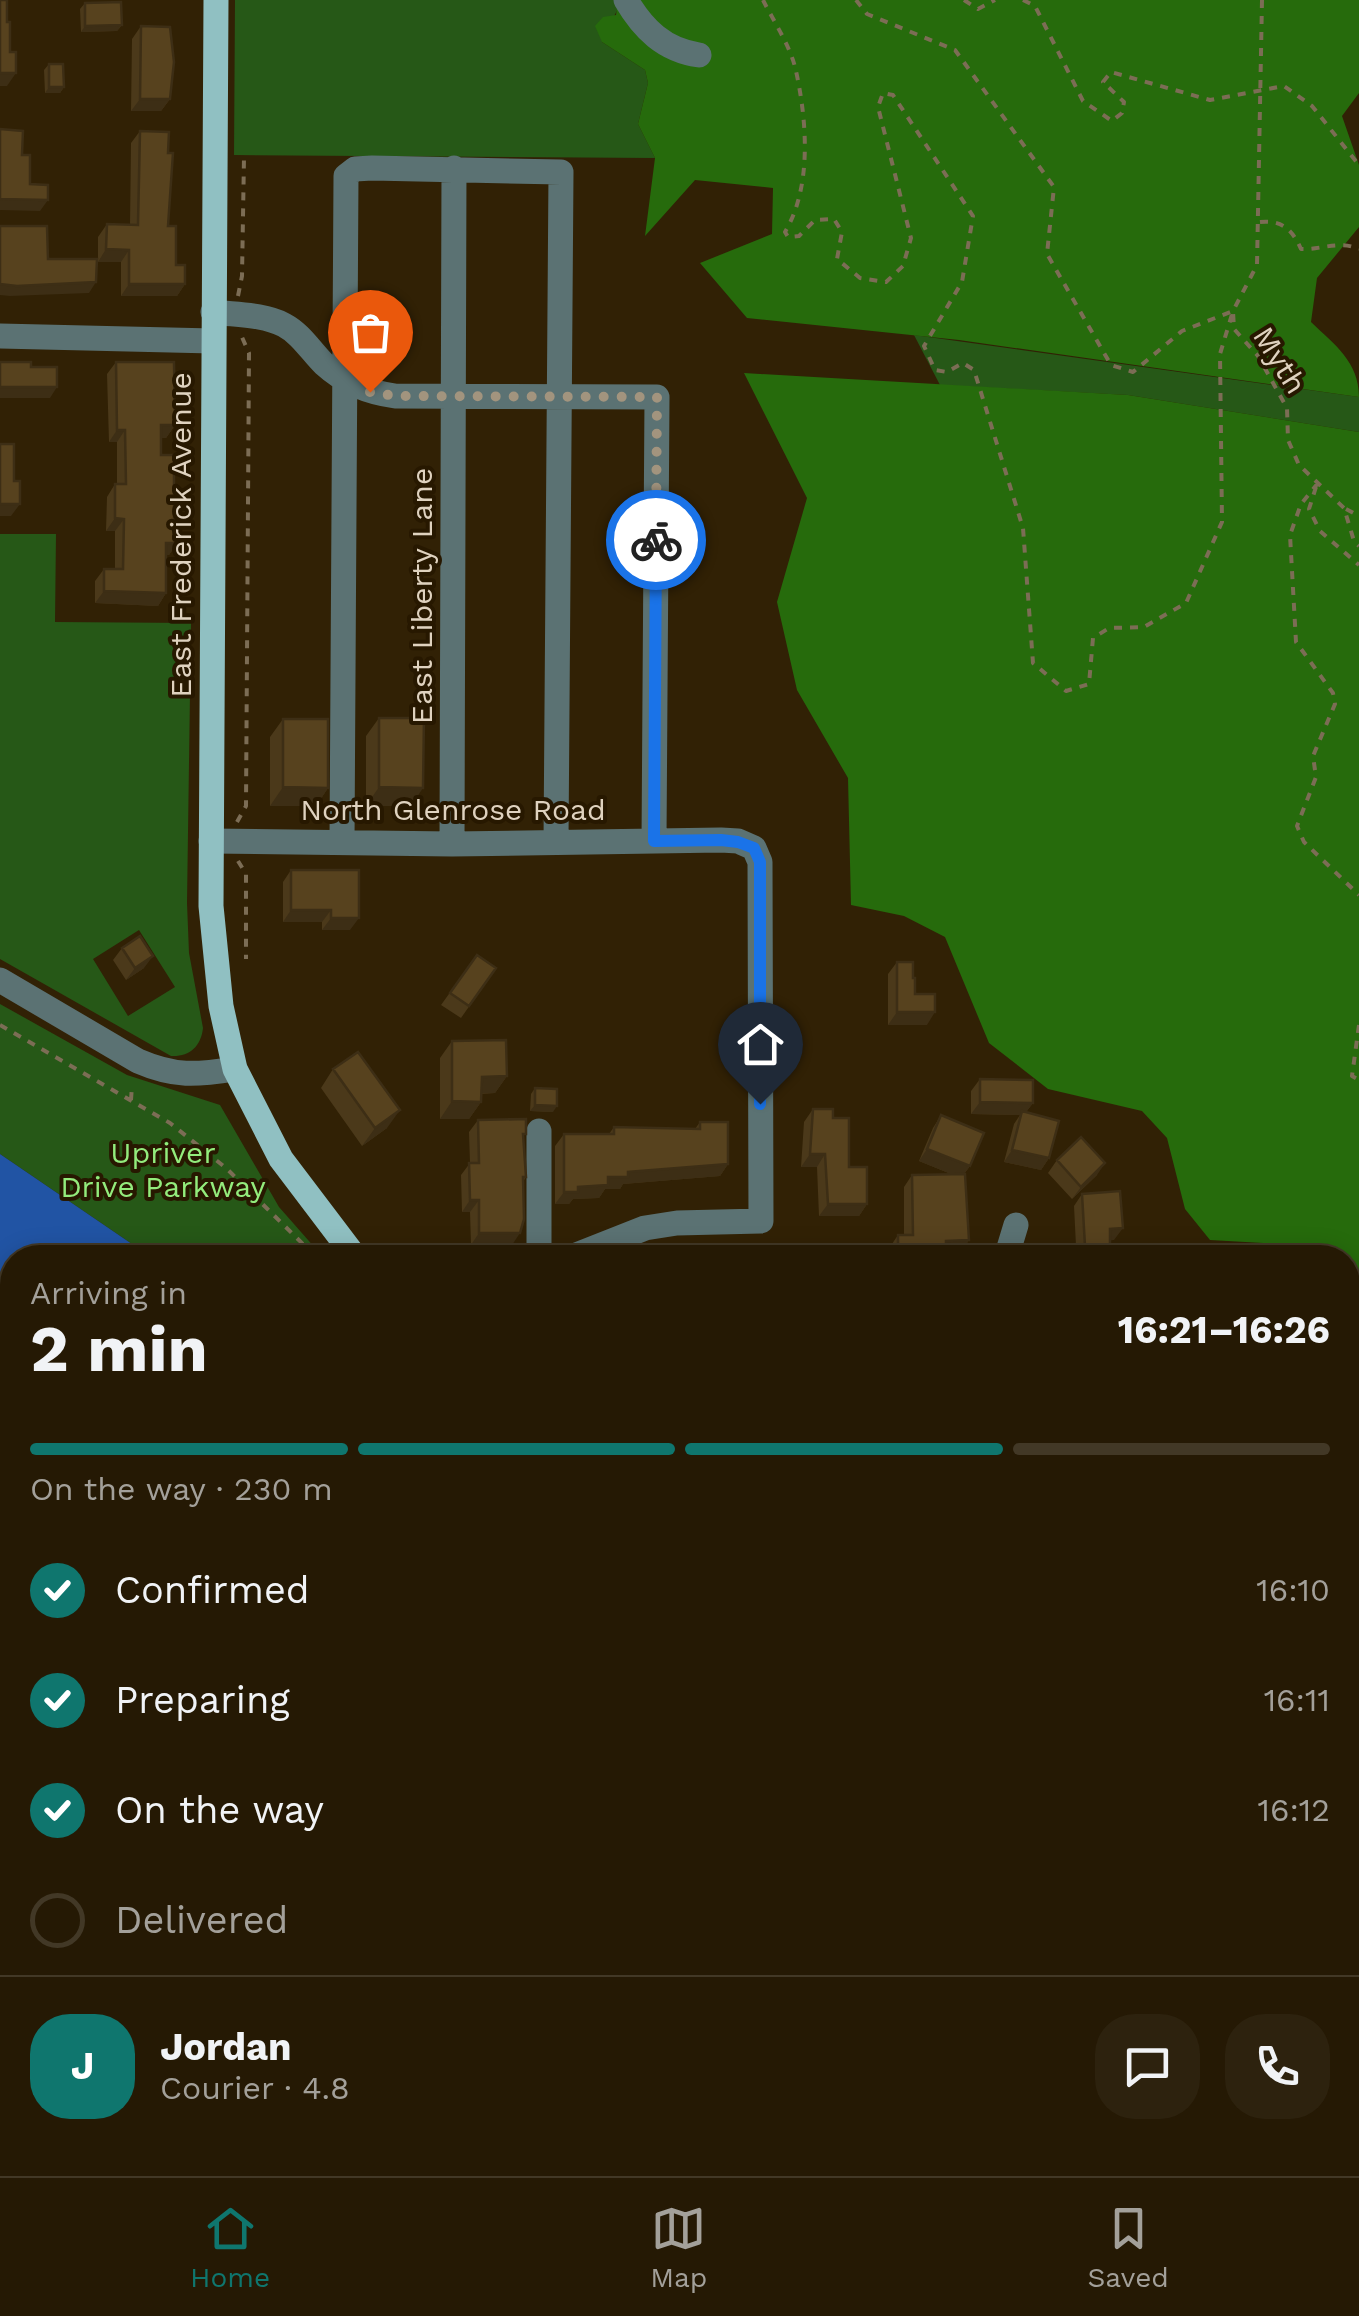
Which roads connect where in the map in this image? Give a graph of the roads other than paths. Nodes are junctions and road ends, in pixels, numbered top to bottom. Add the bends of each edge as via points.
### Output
1 (216, 0) edge
2 (626, 0) edge
3 (699, 55) dead end
4 (454, 168) junction
5 (213, 312) junction
6 (0, 336) edge
7 (213, 341) junction
8 (346, 381) junction
9 (454, 395) junction
10 (559, 396) junction
11 (211, 841) junction
12 (654, 841) junction
13 (342, 842) junction
14 (556, 842) junction
15 (452, 844) junction
16 (0, 980) edge
17 (235, 1069) junction
18 (539, 1132) dead end
19 (1016, 1224) dead end
20 (346, 1245) edge
21 (538, 1245) edge
22 (602, 1245) edge
23 (1010, 1245) edge

1 - 5 main road, East Frederick Avenue
2 - 3 street via 658,39
4 - 8 street via 354,169 346,176
4 - 9 street, East Liberty Lane
4 - 10 street via 561,172
5 - 7 main road, East Frederick Avenue
5 - 8 street via 281,323
6 - 7 street
7 - 11 main road, East Frederick Avenue
8 - 9 street via 395,396
8 - 13 street
9 - 10 street
9 - 15 street, East Liberty Lane
10 - 12 street via 657,397
10 - 14 street
11 - 13 street, North Glenrose Road
11 - 17 main road, East Frederick Avenue via 221,1006
12 - 14 street, North Glenrose Road
12 - 22 street, North Glenrose Road via 738,842 754,848 760,862 761,1221 677,1223
13 - 15 street, North Glenrose Road
14 - 15 street, North Glenrose Road
16 - 17 street via 161,1071 193,1076
17 - 20 main road, East Frederick Avenue via 280,1159
18 - 21 street
19 - 23 street

